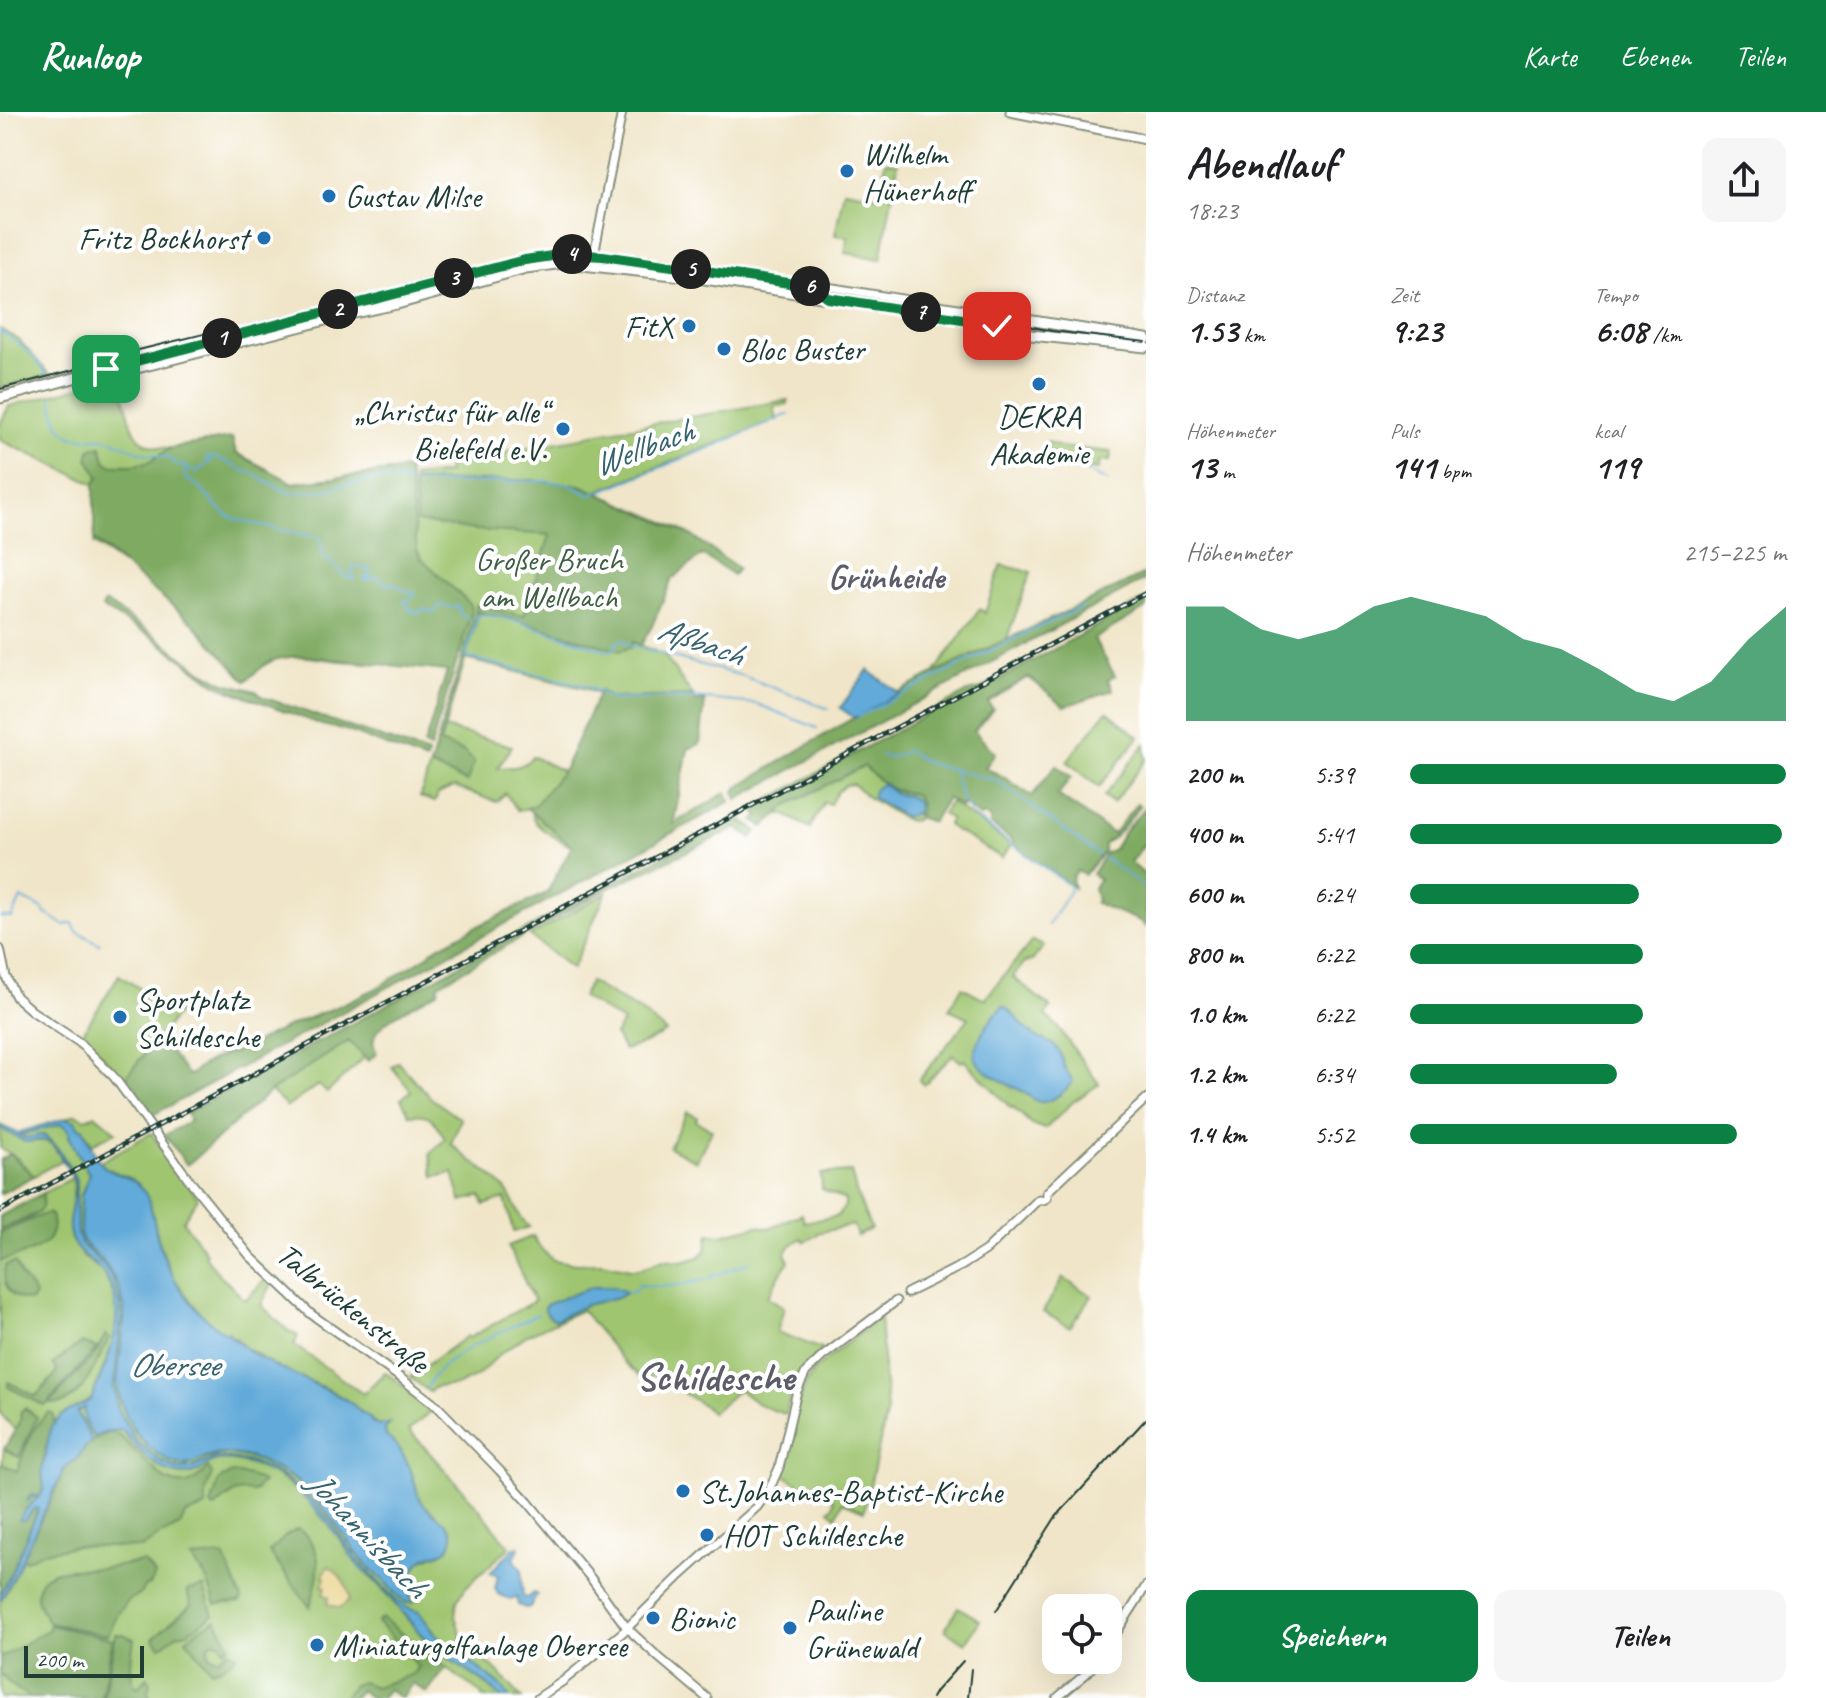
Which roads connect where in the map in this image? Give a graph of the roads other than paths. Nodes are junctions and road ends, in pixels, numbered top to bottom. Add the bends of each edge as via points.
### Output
1 (622, 112) edge
2 (1010, 112) edge
3 (1146, 139) edge
4 (593, 261) junction
5 (826, 293) junction
6 (1146, 339) edge
7 (1146, 347) edge
8 (0, 401) edge
9 (0, 949) edge
10 (1146, 1099) edge
11 (1146, 1586) edge
12 (1122, 1624) edge
13 (627, 1628) junction
14 (1086, 1674) edge
15 (538, 1698) edge
16 (707, 1698) edge
17 (1057, 1698) edge

1 - 4 main road
2 - 3 main road
4 - 5 main road
4 - 8 main road via 526,268
5 - 6 main road
5 - 7 main road via 1031,335
9 - 13 main road, Talbrückenstraße via 16,997 108,1070 250,1256 311,1314 438,1407 528,1502
10 - 13 main road via 1047,1192 1047,1198 1039,1199 986,1250 901,1297 806,1372 779,1468 765,1497
11 - 12 main road
13 - 15 main road
13 - 16 main road, Talbrückenstraße
14 - 17 main road

